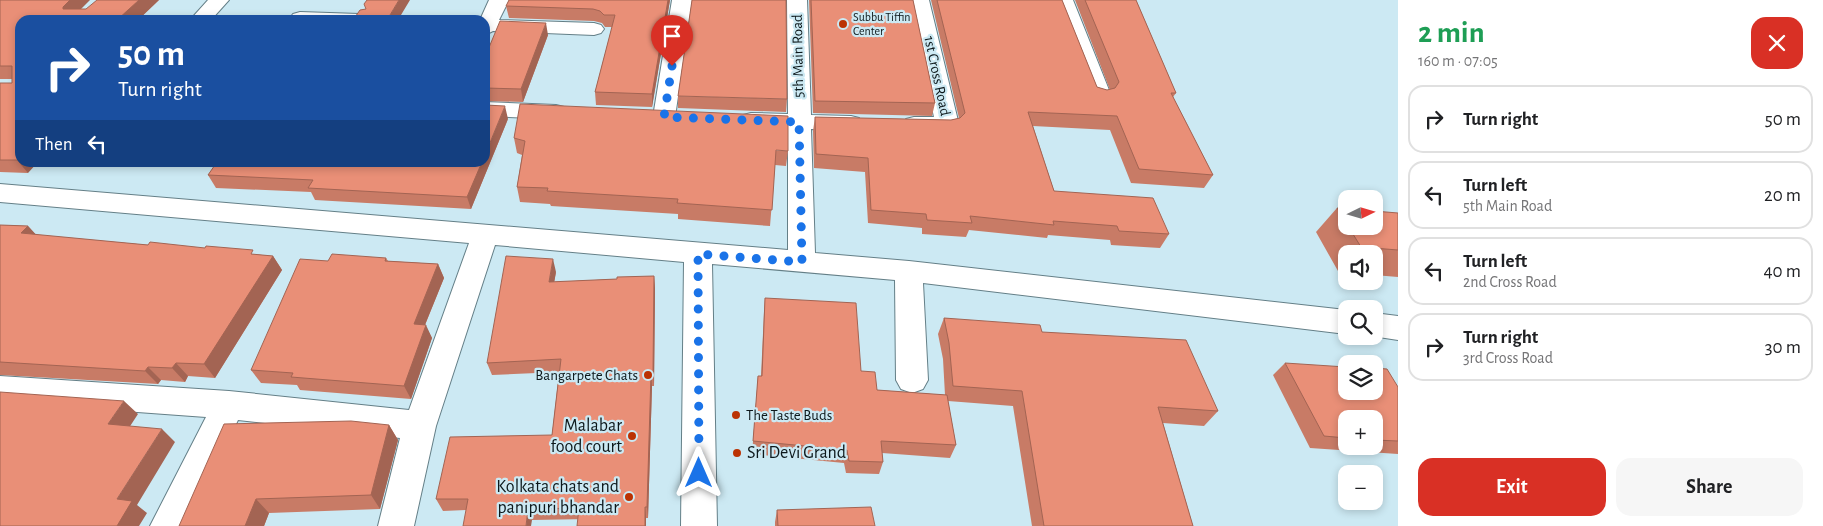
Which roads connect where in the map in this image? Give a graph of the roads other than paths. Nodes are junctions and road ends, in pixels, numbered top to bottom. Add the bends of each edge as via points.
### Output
1 (219, 0) edge
2 (499, 0) edge
3 (682, 0) edge
4 (797, 0) edge
5 (920, 0) edge
6 (1063, 0) edge
7 (205, 15) edge
8 (490, 18) edge
9 (490, 26) edge
10 (594, 29) dead end
11 (1100, 95) edge
12 (490, 109) edge
13 (574, 113) edge
14 (663, 117) edge
15 (731, 120) edge
16 (799, 122) junction
17 (868, 123) edge
18 (898, 124) edge
19 (0, 193) edge
20 (485, 235) junction
21 (698, 254) junction
22 (802, 262) junction
23 (909, 271) junction
24 (1338, 321) edge
25 (1383, 326) edge
26 (1398, 328) edge
27 (912, 380) dead end
28 (0, 389) edge
29 (229, 404) junction
30 (420, 426) junction
31 (168, 526) edge
32 (396, 526) edge
33 (699, 526) edge

1 - 7 street
2 - 8 street
3 - 14 street
4 - 16 street, 5th Main Road
5 - 18 street, 1st Cross Road via 947,125
6 - 11 street
9 - 10 street
12 - 13 street
15 - 16 street
16 - 17 street
16 - 22 street, 5th Main Road
19 - 20 street
20 - 21 street
20 - 30 street
21 - 22 street
21 - 33 street
22 - 23 street
23 - 24 street
23 - 27 street
25 - 26 street
28 - 29 street
29 - 30 street
29 - 31 street
30 - 32 street

